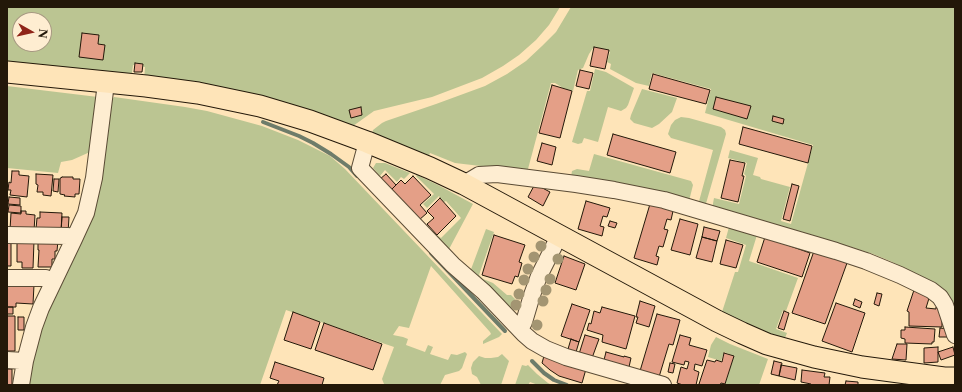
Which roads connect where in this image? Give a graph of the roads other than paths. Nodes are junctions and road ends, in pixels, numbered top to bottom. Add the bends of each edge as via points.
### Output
1 (7, 72) edge
2 (106, 83) junction
3 (367, 142) junction
4 (464, 184) junction
5 (7, 235) edge
6 (559, 236) junction
7 (74, 239) junction
8 (7, 278) edge
9 (53, 281) junction
10 (520, 330) junction
11 (955, 335) edge
12 (7, 360) edge
13 (25, 361) junction
14 (955, 378) edge
15 (21, 385) edge
16 (663, 385) edge

1 - 2 main road
2 - 3 main road via 198,93 260,106
2 - 7 street via 94,178 86,213
3 - 4 main road
3 - 10 street via 360,168 448,260 484,292
4 - 6 main road
4 - 11 street via 479,175 497,174 614,190 664,200 836,251 866,261 931,290 945,305
5 - 7 street via 68,236
6 - 10 street via 539,276
6 - 14 main road via 717,321 767,344 850,364
7 - 9 street
8 - 9 street via 46,278
9 - 13 street via 34,327
10 - 16 street via 532,341 566,357
12 - 13 street
13 - 15 street

